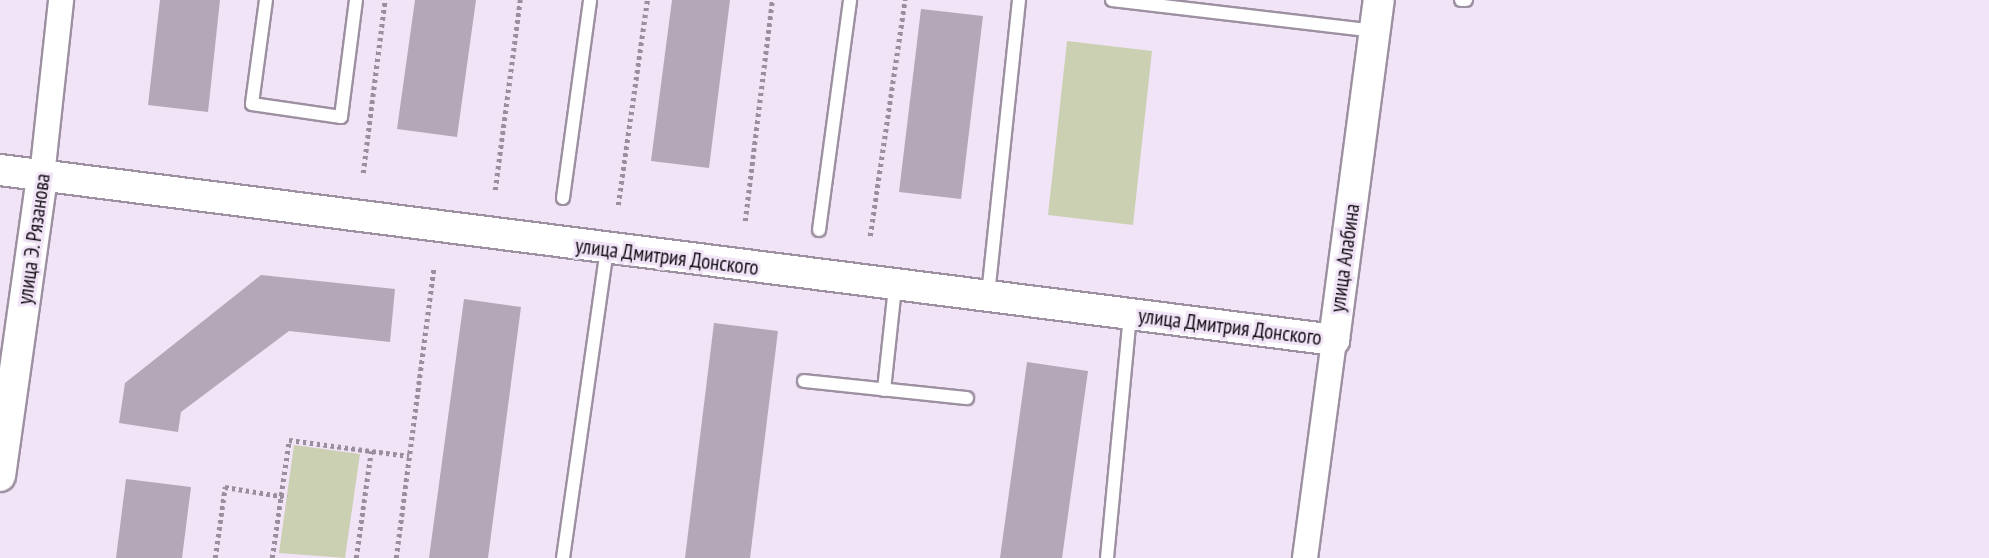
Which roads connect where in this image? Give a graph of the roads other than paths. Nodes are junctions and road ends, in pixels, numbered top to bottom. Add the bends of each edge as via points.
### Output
1 (61, 0) edge
2 (266, 0) edge
3 (356, 0) edge
4 (590, 0) edge
5 (850, 0) edge
6 (1019, 0) edge
7 (1112, 0) edge
8 (1379, 0) edge
9 (1376, 31) junction
10 (0, 170) edge
11 (43, 176) junction
12 (564, 198) dead end
13 (820, 230) dead end
14 (607, 250) junction
15 (895, 287) junction
16 (988, 299) junction
17 (1130, 316) junction
18 (1334, 340) junction
19 (804, 381) dead end
20 (884, 390) junction
21 (967, 398) dead end
22 (0, 476) edge
23 (563, 558) edge
24 (1107, 558) edge
25 (1305, 558) edge

1 - 11 street, улица Э. Рязанова
2 - 3 lane via 252,104 341,117
4 - 12 lane
5 - 13 lane
6 - 16 lane
7 - 9 lane
8 - 9 street, улица Алабина
9 - 18 street, улица Алабина
10 - 11 street, улица Дмитрия Донского
11 - 14 street, улица Дмитрия Донского
11 - 22 street, улица Э. Рязанова
14 - 15 street, улица Дмитрия Донского
14 - 23 lane
15 - 16 street, улица Дмитрия Донского
15 - 20 lane
16 - 17 street, улица Дмитрия Донского
17 - 18 street, улица Дмитрия Донского
17 - 24 lane
18 - 25 street, улица Алабина
19 - 20 lane
20 - 21 lane

